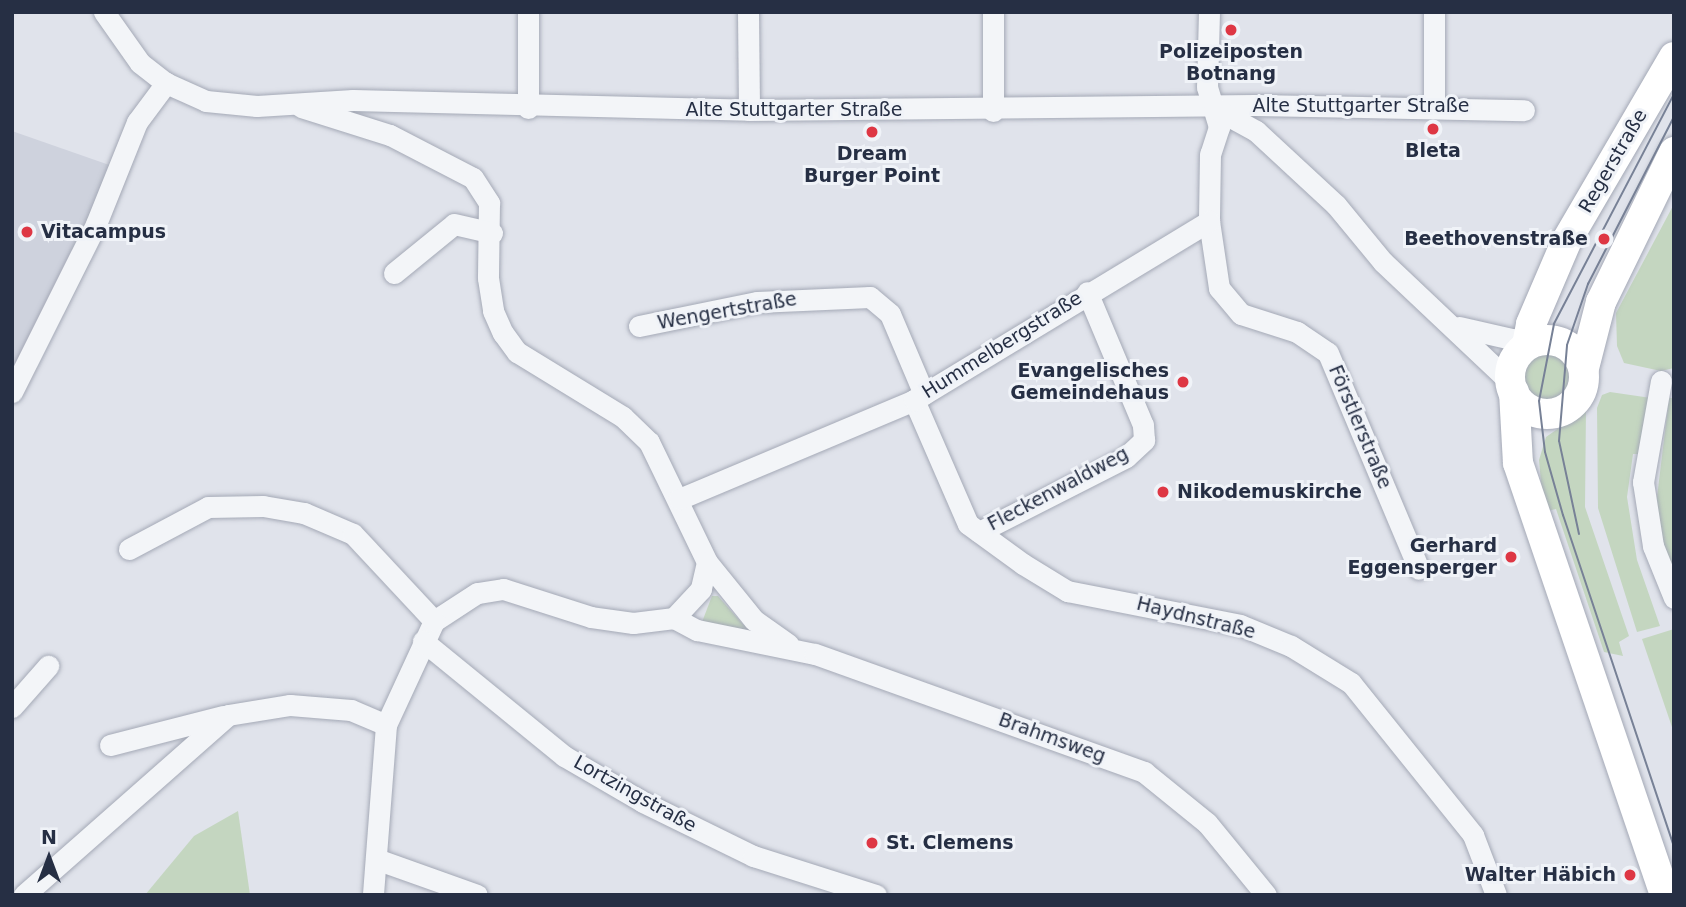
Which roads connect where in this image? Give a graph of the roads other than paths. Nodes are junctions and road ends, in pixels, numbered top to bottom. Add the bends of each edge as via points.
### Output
1 (104, 12) edge
2 (528, 12) edge
3 (748, 12) edge
4 (993, 12) edge
5 (1209, 12) edge
6 (1434, 12) edge
7 (1674, 57) edge
8 (166, 83) junction
9 (1255, 105) junction
10 (1434, 106) junction
11 (299, 107) junction
12 (1212, 107) junction
13 (527, 108) junction
14 (749, 110) junction
15 (1524, 110) dead end
16 (993, 111) junction
17 (1256, 131) junction
18 (1674, 152) edge
19 (1210, 154) junction
20 (1209, 221) junction
21 (492, 233) junction
22 (394, 273) dead end
23 (1087, 292) junction
24 (639, 326) dead end
25 (1457, 326) junction
26 (1523, 340) junction
27 (1584, 368) junction
28 (1661, 381) dead end
29 (1512, 387) junction
30 (12, 392) edge
31 (919, 397) junction
32 (1548, 414) junction
33 (1530, 488) junction
34 (679, 499) junction
35 (979, 532) junction
36 (129, 549) dead end
37 (707, 562) junction
38 (1419, 569) dead end
39 (1674, 598) edge
40 (674, 618) junction
41 (434, 621) junction
42 (423, 641) junction
43 (795, 649) junction
44 (48, 666) dead end
45 (12, 707) edge
46 (228, 715) junction
47 (386, 725) junction
48 (110, 745) dead end
49 (376, 859) junction
50 (24, 895) edge
51 (373, 895) edge
52 (477, 895) edge
53 (876, 895) edge
54 (1266, 895) edge
55 (1496, 895) edge
56 (1665, 895) edge

1 - 8 street, Alte Stuttgarter Straße via 140,63
2 - 13 street
3 - 14 street
4 - 16 street
5 - 12 street
6 - 10 street
7 - 26 main road, Regerstraße via 1567,240
8 - 11 street, Alte Stuttgarter Straße via 206,101
8 - 30 street via 137,122 96,224
9 - 10 street, Alte Stuttgarter Straße
9 - 12 street, Alte Stuttgarter Straße
9 - 17 street via 1250,118
10 - 15 street, Alte Stuttgarter Straße
11 - 13 street, Alte Stuttgarter Straße via 353,100
11 - 21 street, Brahmsweg via 390,135 473,178 489,203
12 - 16 street, Alte Stuttgarter Straße
12 - 17 street
12 - 19 street via 1219,127
13 - 14 street, Alte Stuttgarter Straße
14 - 16 street, Alte Stuttgarter Straße
17 - 19 street, Alte Stuttgarter Straße via 1229,133
17 - 25 street via 1336,205 1383,262
18 - 27 main road via 1601,302
19 - 20 street
20 - 23 street, Hummelbergstraße
20 - 38 street, Förstlerstraße via 1213,265 1226,303 1241,314 1297,332 1328,353
21 - 22 street via 454,224
21 - 34 street, Brahmsweg via 488,278 493,311 503,333 517,352 635,427
23 - 31 street, Hummelbergstraße
23 - 35 street, Fleckenwaldweg via 1143,425 1144,440 1126,457
24 - 31 street, Wengertstraße via 757,302 870,297 890,314
25 - 26 street
25 - 29 street
26 - 27 main road via 1558,341 1578,355
26 - 29 main road via 1511,369
27 - 32 main road via 1576,400
28 - 39 street via 1643,482 1653,547
29 - 32 main road via 1529,409
29 - 33 main road via 1512,436
31 - 34 street, Hummelbergstraße
31 - 35 street, Haydnstraße via 968,524
32 - 33 main road via 1531,454
33 - 56 main road
34 - 37 street, Brahmsweg
35 - 55 street, Haydnstraße via 1067,591 1240,625 1291,646 1351,684 1473,835
36 - 41 street via 208,507 263,506 304,513 353,534
37 - 40 street via 701,589
37 - 43 street, Brahmsweg via 754,621
40 - 41 street via 633,623 591,617 503,589 477,593
40 - 43 street, Brahmsweg via 698,630
41 - 42 street
42 - 47 street
42 - 53 street, Lortzingstraße via 564,756 643,803 752,856
43 - 54 street, Brahmsweg via 1144,772 1207,823
44 - 45 street
46 - 47 street via 290,705 351,710
46 - 48 street
46 - 50 street
47 - 49 street
49 - 51 street
49 - 52 street

